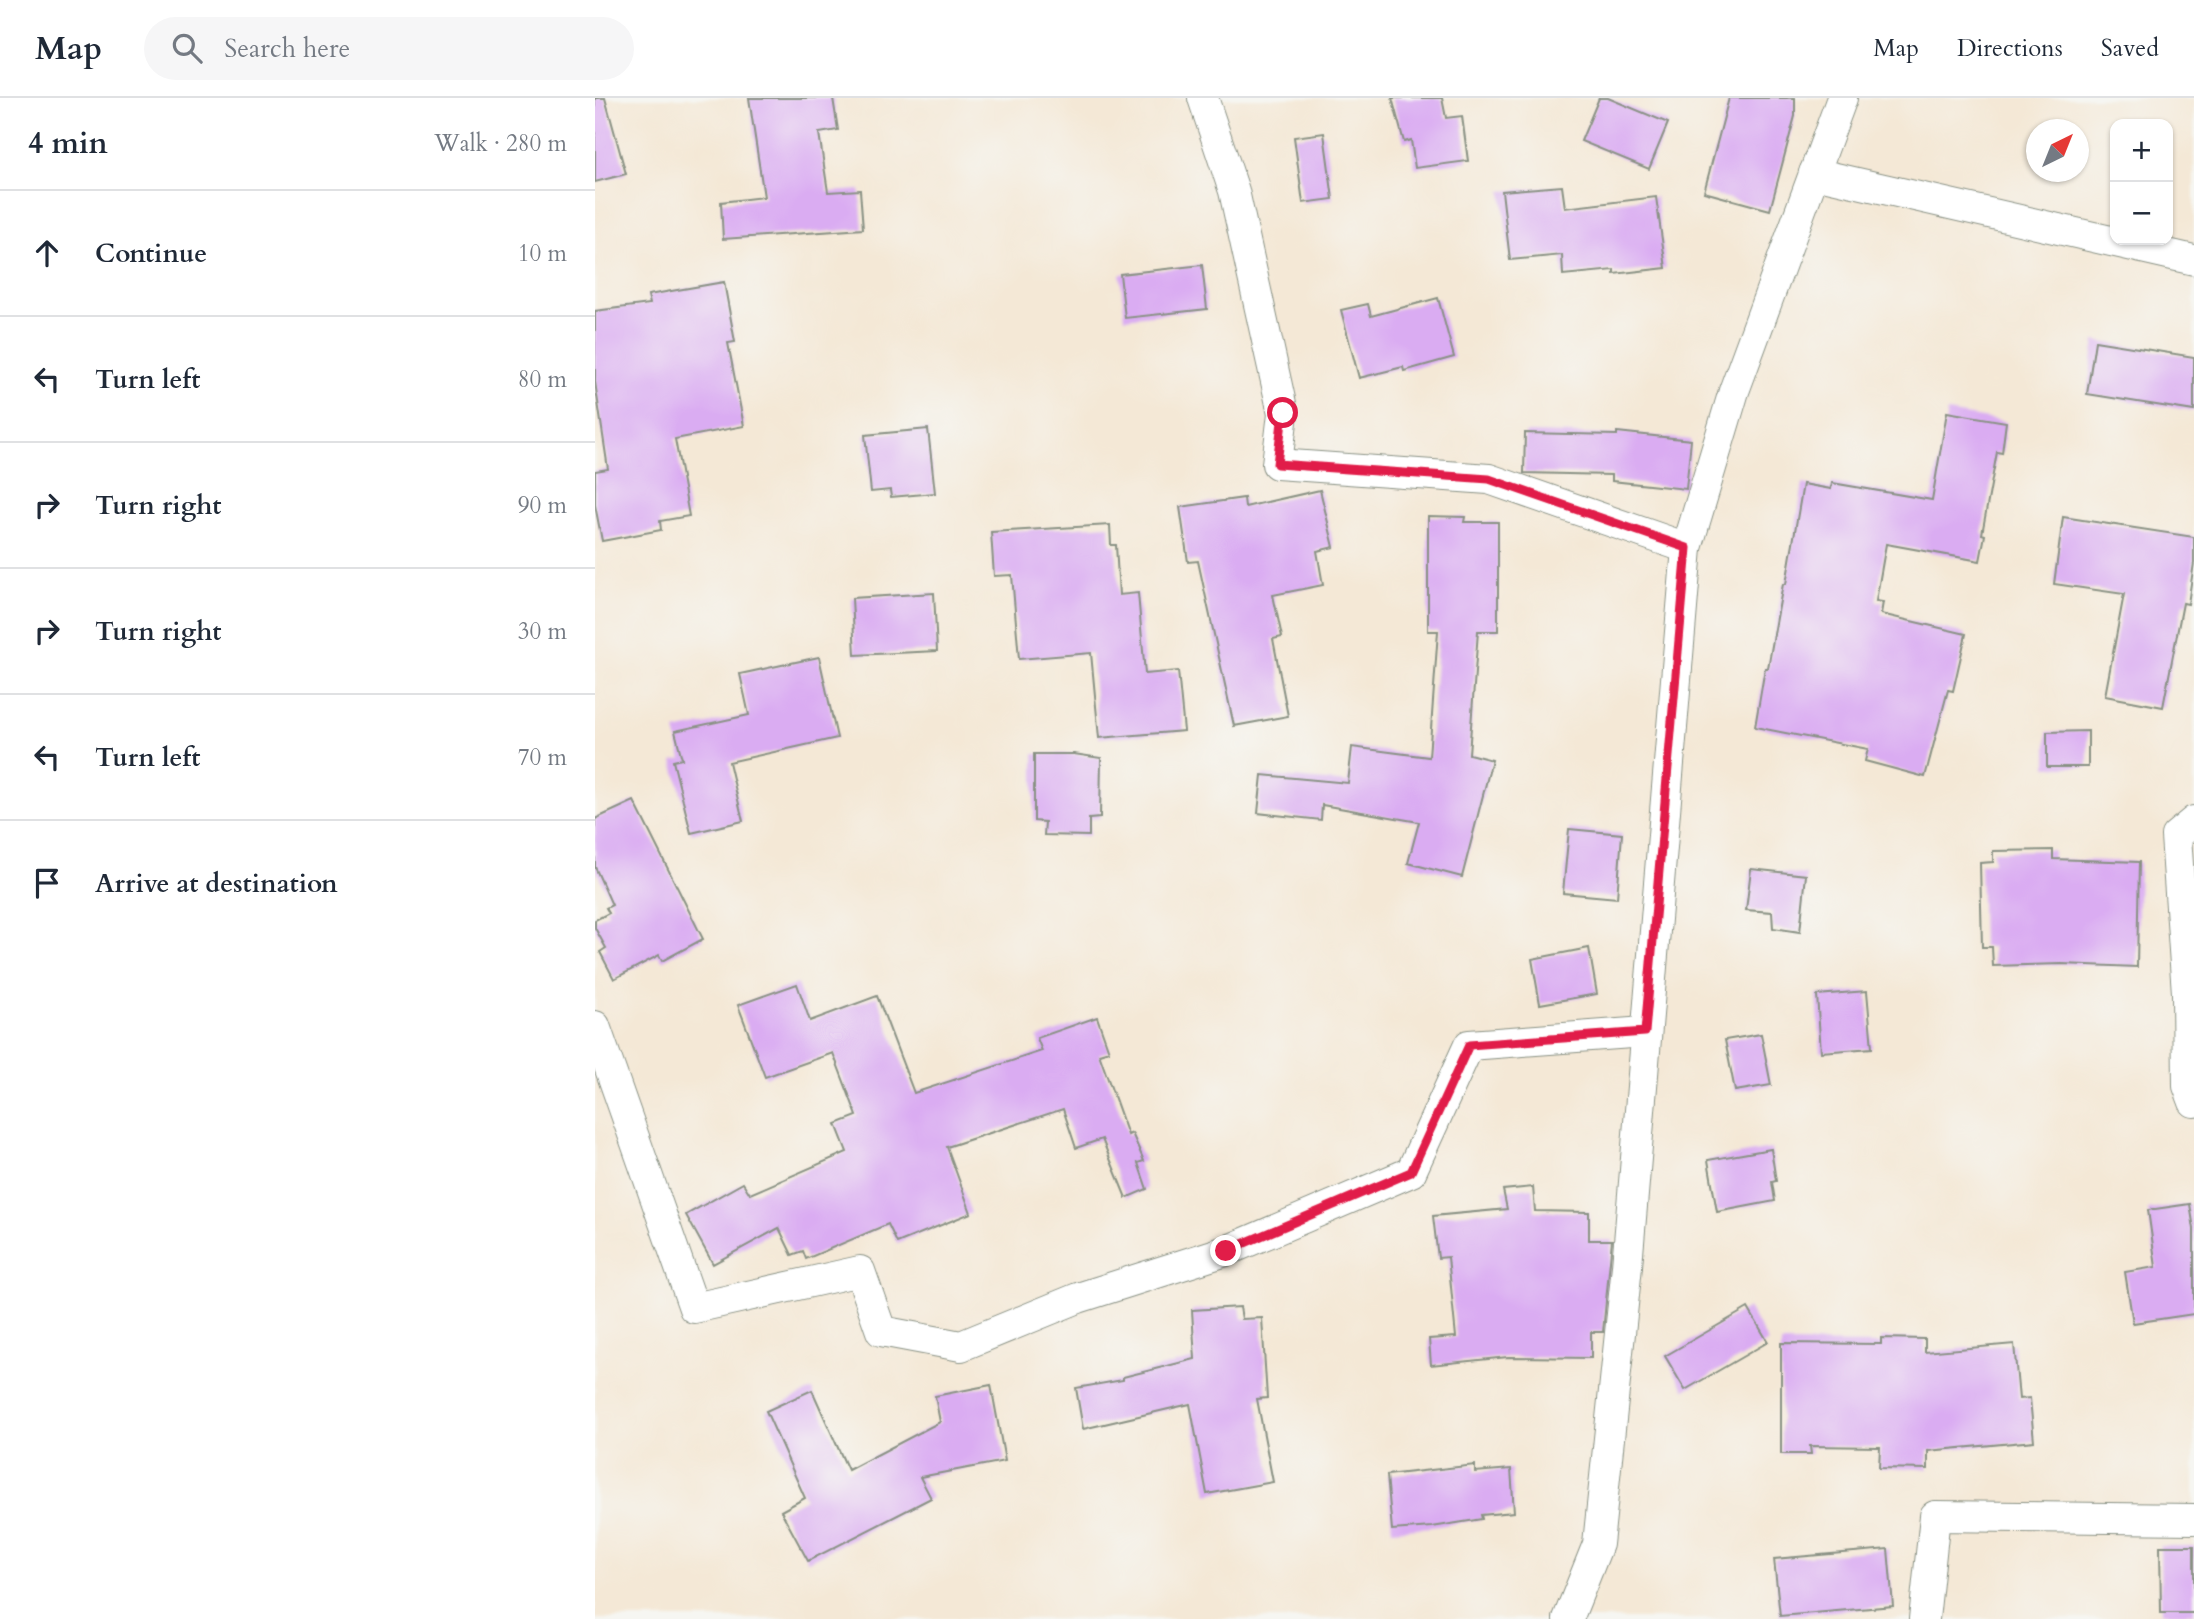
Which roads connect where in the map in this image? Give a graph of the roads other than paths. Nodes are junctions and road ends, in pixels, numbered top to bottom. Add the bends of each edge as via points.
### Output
1 (1203, 98) edge
2 (1842, 98) edge
3 (1814, 173) junction
4 (2194, 260) edge
5 (1687, 548) junction
6 (2194, 821) edge
7 (595, 1026) edge
8 (1645, 1032) junction
9 (2194, 1102) edge
10 (2194, 1519) edge
11 (1568, 1619) edge
12 (1924, 1619) edge

1 - 5 street via 1234,191 1283,413 1277,464 1489,479
2 - 3 street
3 - 4 street
3 - 5 street via 1734,391
5 - 8 street
6 - 9 street via 2176,836 2188,1086
7 - 8 street via 694,1308 860,1271 881,1331 961,1346 1079,1298 1226,1251 1411,1172 1469,1045
8 - 11 street via 1598,1544
10 - 12 street via 1935,1516

